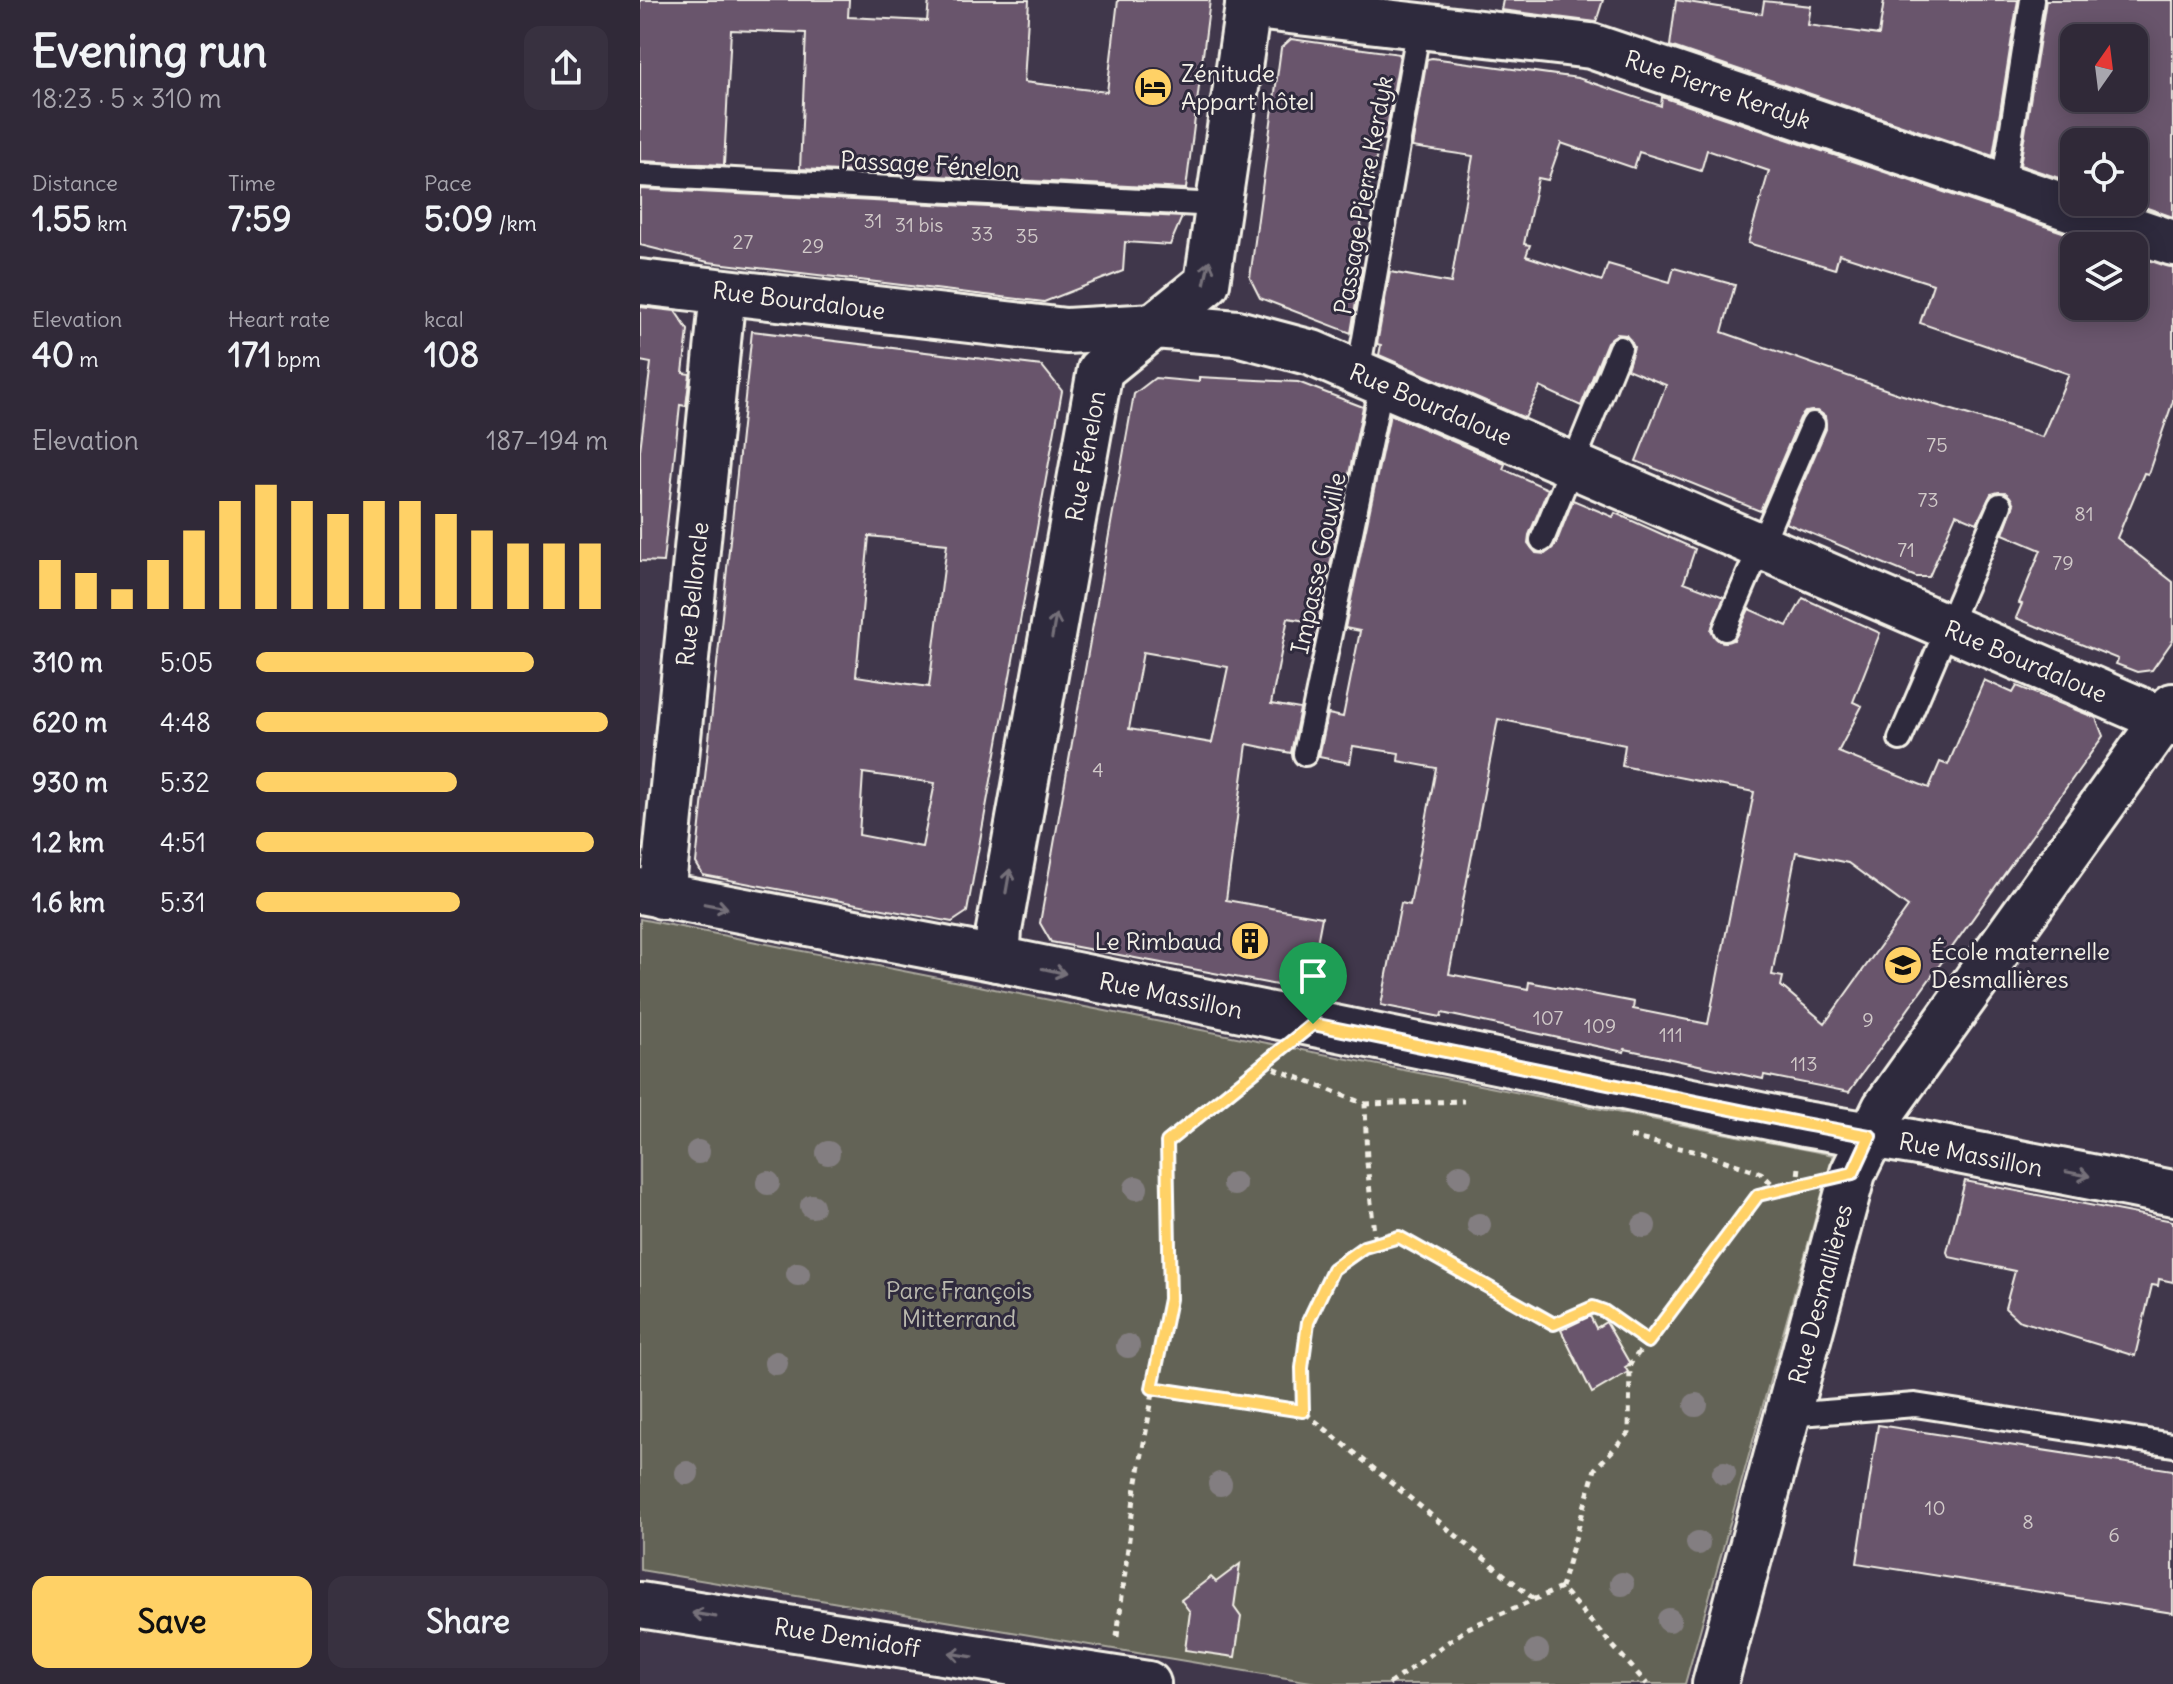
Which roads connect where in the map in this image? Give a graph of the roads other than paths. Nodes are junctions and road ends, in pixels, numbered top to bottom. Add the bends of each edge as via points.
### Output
1 (2032, 0) edge
2 (1249, 3) edge
3 (1419, 26) junction
4 (640, 175) edge
5 (2003, 185) junction
6 (1218, 205) junction
7 (2173, 243) edge
8 (640, 282) edge
9 (723, 292) junction
10 (1155, 326) junction
11 (1620, 348) dead end
12 (1370, 378) junction
13 (1813, 424) dead end
14 (1573, 465) junction
15 (2000, 505) dead end
16 (1542, 540) dead end
17 (1761, 547) junction
18 (1949, 628) junction
19 (1725, 629) dead end
20 (2170, 717) edge
21 (1900, 739) dead end
22 (1305, 754) dead end
23 (651, 894) edge
24 (997, 959) junction
25 (1861, 1155) junction
26 (2173, 1193) edge
27 (1787, 1415) junction
28 (2173, 1445) edge
29 (640, 1605) edge
30 (1148, 1684) edge
31 (1715, 1684) edge

1 - 5 lane
2 - 3 street, Rue Pierre Kerdyk
2 - 6 street, Rue Fénelon
3 - 5 street, Rue Pierre Kerdyk via 1591,46
3 - 12 lane, Passage Pierre Kerdyk
4 - 6 lane, Passage Fénelon
5 - 7 street, Rue Pierre Kerdyk
10 -> 6 street, Rue Fénelon via 1207,283
8 - 9 street, Rue Bourdaloue
9 - 10 street, Rue Bourdaloue via 1066,331
9 - 23 street, Rue Belloncle
10 - 12 street, Rue Bourdaloue via 1237,333 1312,353
24 -> 10 street, Rue Fénelon via 1100,370
11 - 14 lane
12 - 14 street, Rue Bourdaloue
12 - 22 lane, Impasse Gouville
13 - 17 lane
14 - 16 lane
14 - 17 street, Rue Bourdaloue
15 - 18 lane
17 - 18 street, Rue Bourdaloue
17 - 19 lane
18 - 20 street, Rue Bourdaloue
18 - 21 lane
20 - 25 street, Rue Desmallières via 1885,1108
23 -> 24 street, Rue Massillon
24 -> 25 street, Rue Massillon via 1313,1024
25 -> 26 street, Rue Massillon
25 - 27 street, Rue Desmallières
27 - 28 lane via 1915,1405
27 - 31 street, Rue Desmallières
30 -> 29 street, Rue Demidoff

